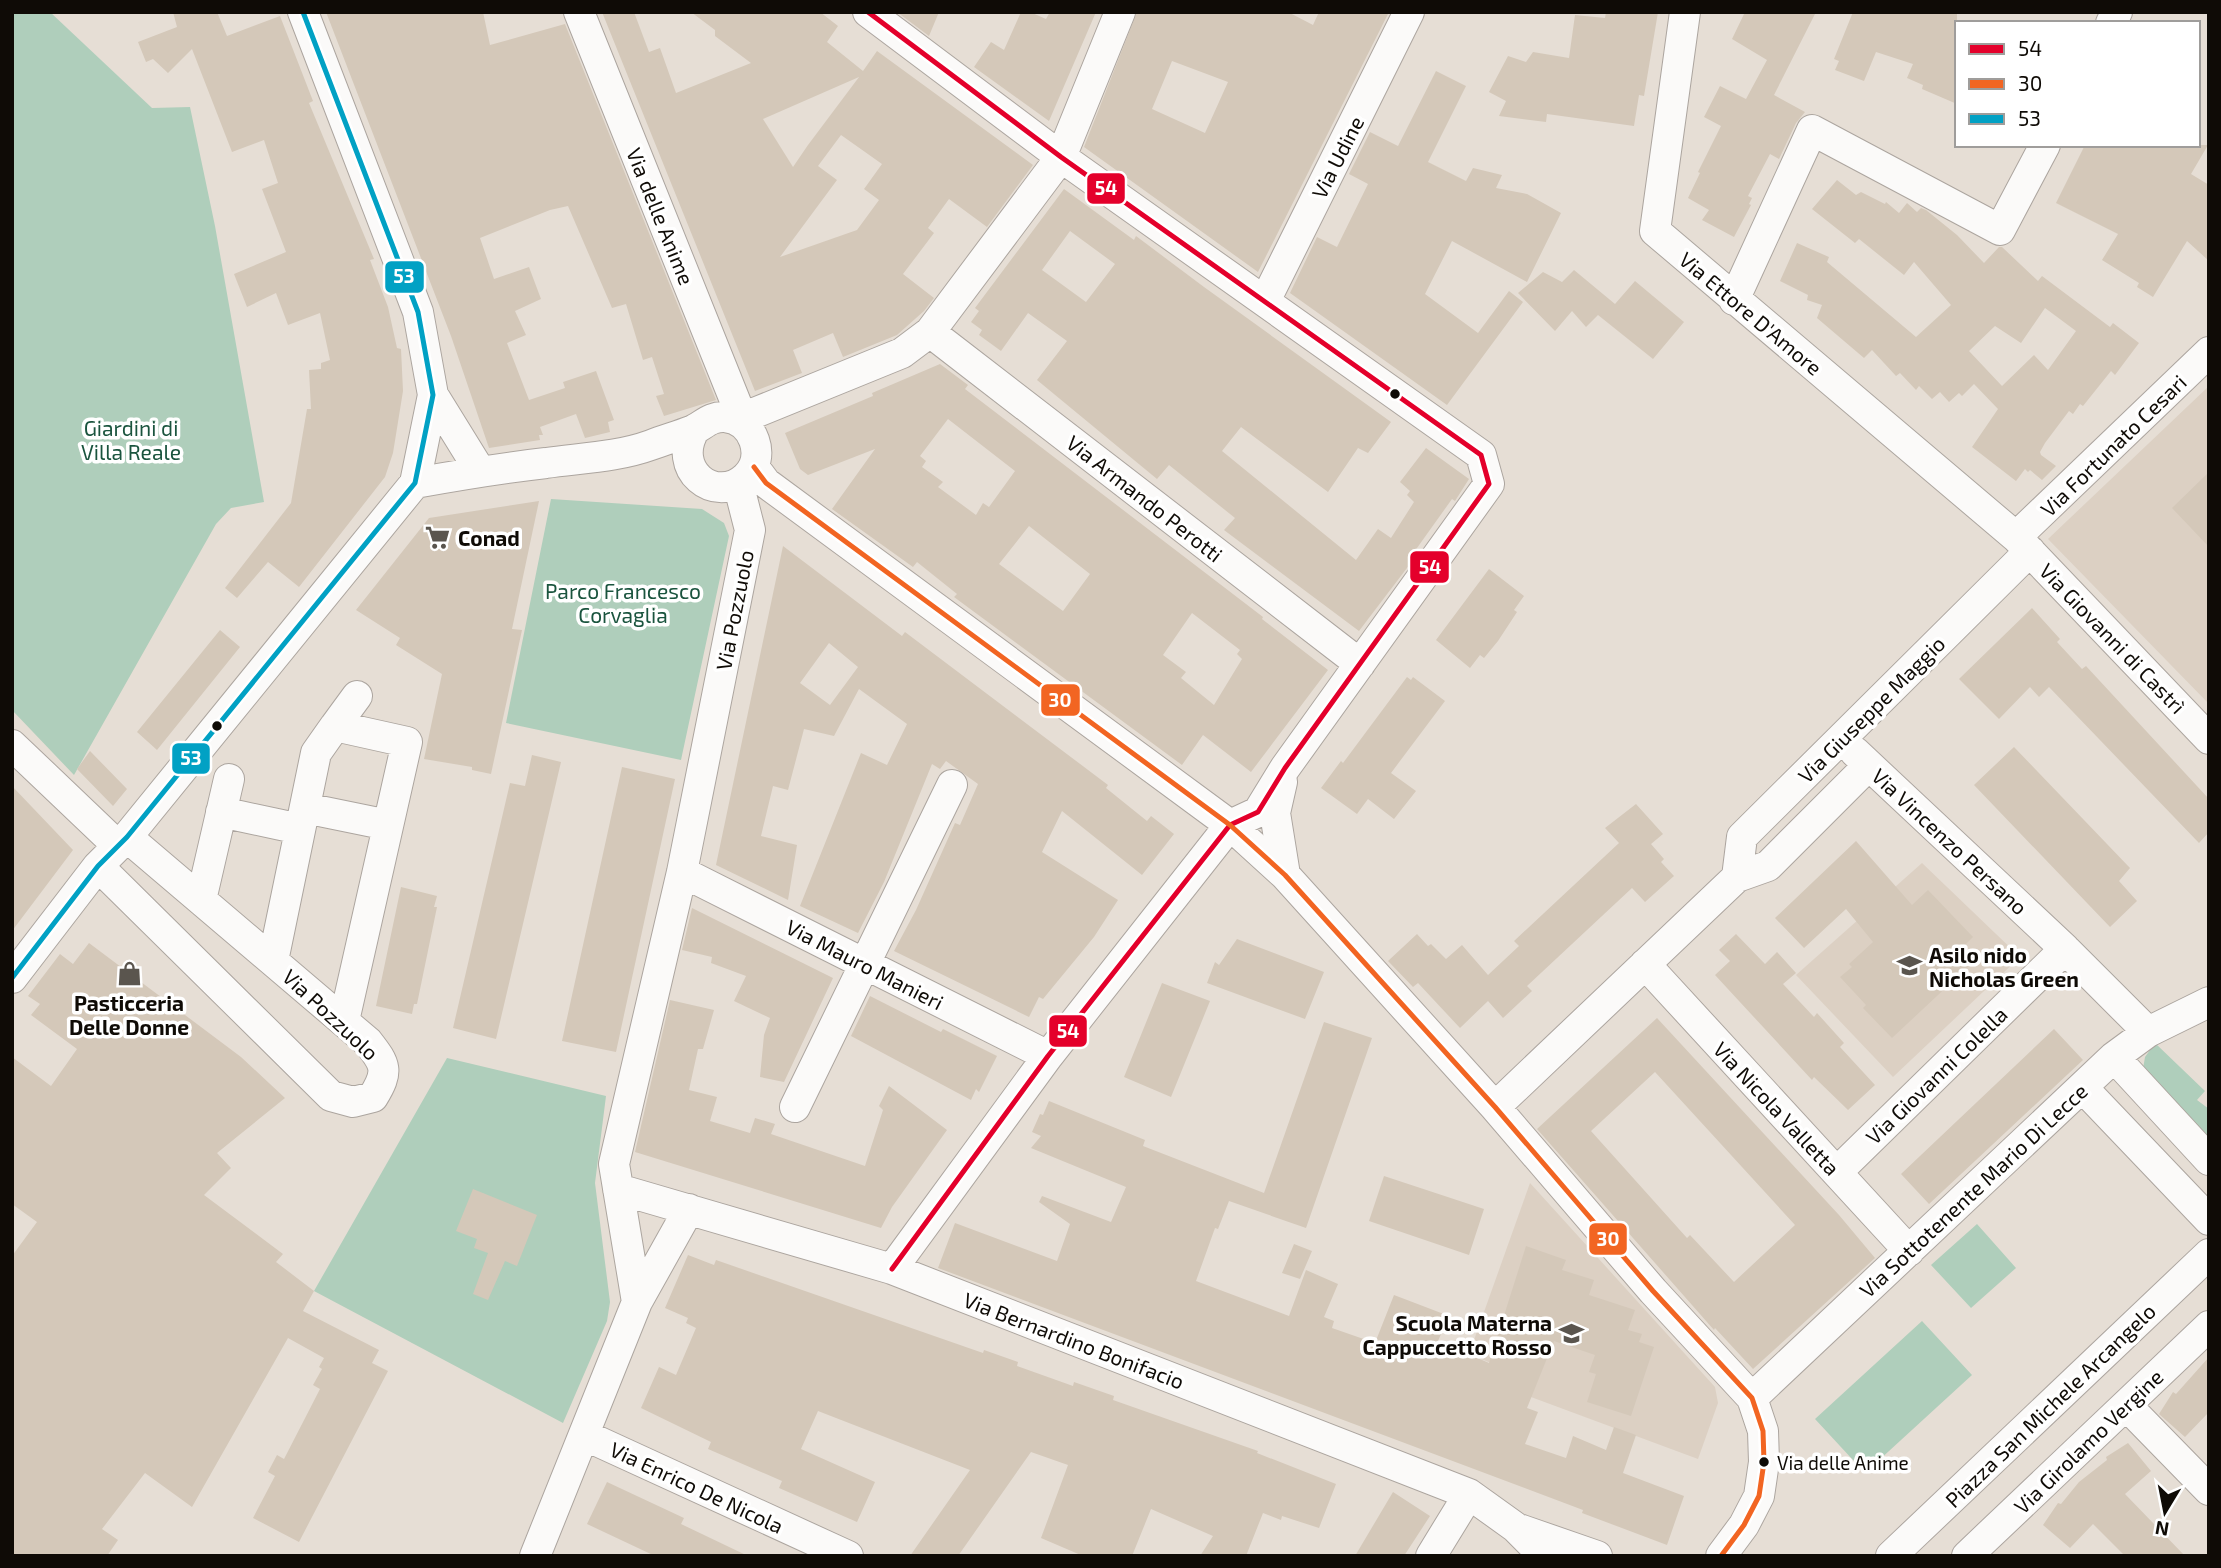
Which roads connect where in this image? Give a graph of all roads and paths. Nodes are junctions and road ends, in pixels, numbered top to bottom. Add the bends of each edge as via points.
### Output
1 (303, 12) edge
2 (579, 12) edge
3 (1121, 12) edge
4 (1409, 12) edge
5 (1685, 12) edge
6 (872, 14) edge
7 (2044, 147) edge
8 (1061, 157) junction
9 (1734, 300) junction
10 (1265, 301) junction
11 (930, 332) junction
12 (2209, 352) edge
13 (432, 395) junction
14 (741, 423) junction
15 (695, 429) junction
16 (629, 453) junction
17 (691, 470) junction
18 (480, 471) junction
19 (746, 475) junction
20 (415, 483) junction
21 (799, 508) junction
22 (750, 530) junction
23 (2023, 544) junction
24 (1360, 664) junction
25 (357, 696) dead end
26 (335, 726) junction
27 (1841, 739) junction
28 (2209, 739) edge
29 (12, 744) edge
30 (1869, 765) junction
31 (1285, 768) junction
32 (229, 779) dead end
33 (952, 785) dead end
34 (221, 812) junction
35 (303, 818) junction
36 (388, 825) junction
37 (1230, 825) junction
38 (114, 850) junction
39 (682, 872) junction
40 (1285, 875) junction
41 (1737, 877) junction
42 (201, 900) junction
43 (2064, 949) junction
44 (273, 961) junction
45 (864, 964) junction
46 (1646, 964) junction
47 (12, 978) edge
48 (2209, 1002) edge
49 (344, 1021) junction
50 (2148, 1032) junction
51 (1048, 1056) junction
52 (2114, 1057) junction
53 (2082, 1087) junction
54 (795, 1107) dead end
55 (1495, 1107) junction
56 (2209, 1160) edge
57 (1837, 1172) junction
58 (618, 1189) junction
59 (689, 1209) junction
60 (2209, 1220) edge
61 (1909, 1251) junction
62 (2209, 1254) edge
63 (892, 1269) junction
64 (637, 1302) junction
65 (2209, 1326) edge
66 (1752, 1398) junction
67 (2126, 1405) junction
68 (584, 1435) junction
69 (2209, 1490) edge
70 (1469, 1494) junction
71 (1515, 1527) junction
72 (535, 1556) edge
73 (848, 1556) edge
74 (1431, 1556) edge
75 (1544, 1556) edge
76 (1597, 1556) edge
77 (1721, 1556) edge
78 (1891, 1556) edge
79 (1967, 1556) edge

1 - 13 street via 418,312
2 - 14 street, Via delle Anime
3 - 8 street
4 - 10 street, Via Udine
5 - 9 street, Via Ettore D'Amore via 1655,231
6 - 8 street
7 - 9 street via 2000,230 1812,130
8 - 10 street
8 - 11 street
9 - 23 street, Via Ettore D'Amore
10 - 24 street via 1481,455 1489,484
11 - 14 street via 902,353 752,414
11 - 24 street, Via Armando Perotti
12 - 23 street, Via Fortunato Cesari
13 - 18 street
13 - 20 street
14 - 15 street via 714,418
14 - 19 street via 756,445 757,457
15 - 16 street
15 - 17 street via 687,449
16 - 17 street
16 - 18 street
17 - 19 street via 718,487
18 - 20 street
19 - 21 street via 766,483
19 - 22 street, Via Pozzuolo
20 - 38 street
21 - 22 street via 763,520
21 - 37 street
22 - 39 street, Via Pozzuolo
23 - 27 street, Via Giuseppe Maggio
23 - 28 street, Via Giovanni di Castrì
24 - 31 street
25 - 26 street
26 - 35 street via 316,752
26 - 36 street via 407,742
27 - 30 street, Via Vincenzo Persano
27 - 41 street, Via Giuseppe Maggio via 1742,837
29 - 38 street, Via Pozzuolo
30 - 41 street, Via Giuseppe Maggio via 1768,866
30 - 43 street, Via Vincenzo Persano
31 - 37 street via 1258,812
31 - 40 street via 1275,813
32 - 34 street
33 - 45 street
34 - 35 street
34 - 42 street
35 - 36 street
35 - 44 street
36 - 49 street
37 - 40 street
37 - 51 street
38 - 42 street, Via Pozzuolo
38 - 47 street
38 - 49 street, Via Pozzuolo via 331,1096 353,1102 373,1097 383,1080 384,1063
39 - 45 street, Via Mauro Manieri
39 - 58 street, Via Pozzuolo via 614,1164
40 - 55 street
41 - 46 street, Via Giuseppe Maggio
42 - 44 street, Via Pozzuolo
43 - 50 street, Via Vincenzo Persano
43 - 57 street, Via Giovanni Colella
44 - 49 street, Via Pozzuolo
45 - 51 street, Via Mauro Manieri
45 - 54 street
46 - 55 street, Via Giuseppe Maggio
46 - 57 street, Via Nicola Valletta
48 - 50 street, Via Sottotenente Mario Di Lecce
50 - 52 street, Via Sottotenente Mario Di Lecce
51 - 63 street
52 - 53 street, Via Sottotenente Mario Di Lecce
52 - 56 street
53 - 60 street
53 - 61 street, Via Sottotenente Mario Di Lecce
55 - 66 street
57 - 61 street, Via Nicola Valletta
58 - 59 street, Via Bernardino Bonifacio
58 - 64 street, Via Pozzuolo
59 - 63 street, Via Bernardino Bonifacio
59 - 64 street
61 - 66 street, Via Sottotenente Mario Di Lecce
62 - 78 street, Piazza San Michele Arcangelo
63 - 70 street, Via Bernardino Bonifacio
64 - 68 street
65 - 67 street, Via Girolamo Vergine
66 - 77 street via 1763,1431 1759,1496
67 - 69 street
67 - 79 street, Via Girolamo Vergine
68 - 72 street
68 - 73 street, Via Enrico De Nicola
70 - 71 street, Via Bernardino Bonifacio
70 - 74 street
71 - 75 street, Via Bernardino Bonifacio
71 - 76 street, Via Bernardino Bonifacio

